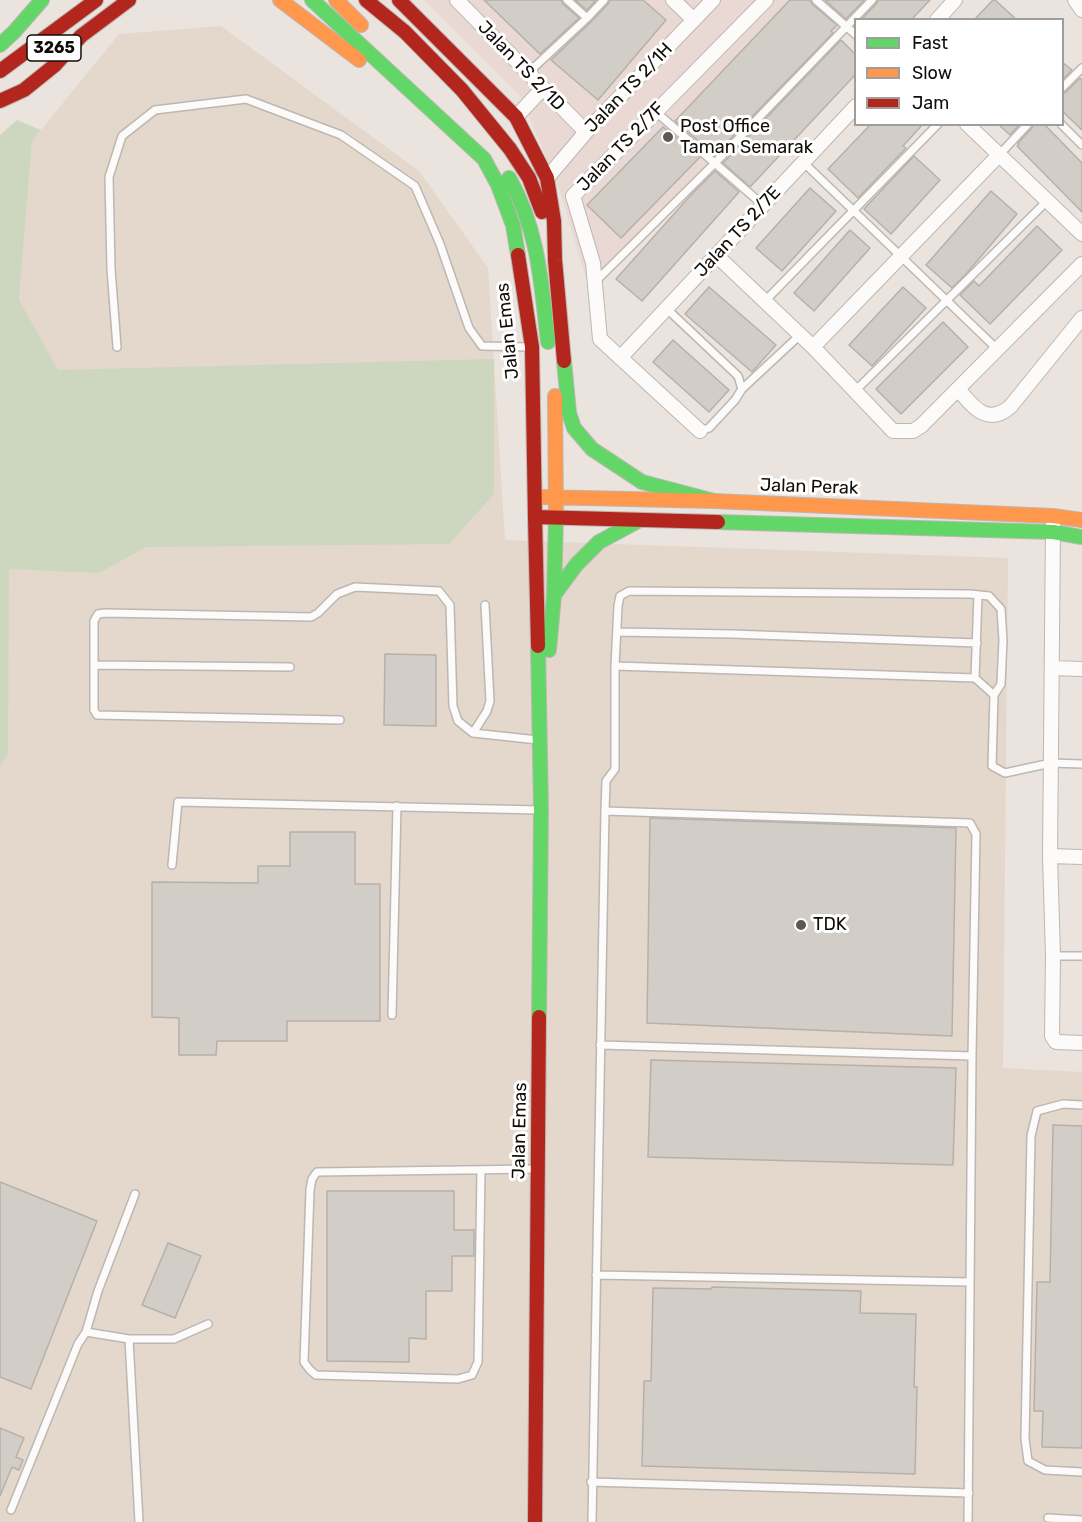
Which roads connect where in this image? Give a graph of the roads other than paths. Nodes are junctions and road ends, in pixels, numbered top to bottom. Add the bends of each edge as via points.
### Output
1 (42, 0) edge
2 (96, 0) edge
3 (105, 0) edge
4 (129, 0) edge
5 (280, 0) edge
6 (312, 0) edge
7 (336, 0) edge
8 (366, 0) edge
9 (399, 0) edge
10 (457, 0) edge
11 (567, 0) edge
12 (604, 0) edge
13 (673, 0) edge
14 (713, 0) edge
15 (766, 0) edge
16 (816, 0) edge
17 (872, 0) edge
18 (955, 0) edge
19 (1075, 0) edge
20 (1082, 9) edge
21 (944, 15) edge
22 (587, 18) junction
23 (855, 18) edge
24 (854, 19) edge
25 (694, 20) junction
26 (846, 27) junction
27 (369, 33) dead end
28 (854, 34) edge
29 (0, 45) edge
30 (402, 65) dead end
31 (1082, 68) edge
32 (0, 71) edge
33 (528, 73) junction
34 (1064, 86) edge
35 (543, 88) junction
36 (0, 91) edge
37 (0, 101) edge
38 (854, 107) edge
39 (656, 112) junction
40 (516, 117) junction
41 (936, 126) edge
42 (969, 126) edge
43 (1026, 126) edge
44 (1063, 126) edge
45 (586, 132) junction
46 (1082, 146) edge
47 (999, 155) junction
48 (804, 162) junction
49 (715, 163) junction
50 (547, 178) junction
51 (498, 185) junction
52 (1047, 201) junction
53 (763, 205) junction
54 (854, 211) junction
55 (1082, 234) edge
56 (716, 255) junction
57 (901, 256) junction
58 (555, 260) junction
59 (1082, 264) edge
60 (595, 282) junction
61 (947, 300) junction
62 (765, 302) junction
63 (667, 309) junction
64 (1082, 318) edge
65 (800, 335) junction
66 (117, 347) dead end
67 (532, 347) junction
68 (813, 347) junction
69 (997, 349) junction
70 (549, 352) dead end
71 (620, 358) junction
72 (552, 376) dead end
73 (958, 388) junction
74 (742, 389) junction
75 (855, 391) junction
76 (700, 431) joint
77 (535, 497) junction
78 (557, 497) junction
79 (714, 501) junction
80 (1053, 516) junction
81 (535, 517) junction
82 (556, 518) junction
83 (639, 520) junction
84 (1082, 520) edge
85 (1053, 532) junction
86 (1082, 537) edge
87 (554, 595) junction
88 (978, 595) junction
89 (485, 605) dead end
90 (617, 632) junction
91 (977, 644) junction
92 (94, 665) junction
93 (615, 666) junction
94 (291, 667) dead end
95 (1052, 668) junction
96 (1082, 669) edge
97 (975, 678) junction
98 (994, 696) junction
99 (340, 720) dead end
100 (473, 733) junction
101 (541, 740) junction
102 (1051, 763) junction
103 (1082, 764) edge
104 (398, 807) junction
105 (541, 810) junction
106 (605, 811) junction
107 (1050, 856) junction
108 (1082, 856) edge
109 (172, 866) dead end
110 (1053, 956) junction
111 (1082, 956) edge
112 (392, 1015) dead end
113 (1082, 1043) edge
114 (600, 1045) junction
115 (972, 1056) junction
116 (1082, 1105) edge
117 (538, 1169) junction
118 (481, 1170) junction
119 (135, 1194) dead end
120 (596, 1275) junction
121 (970, 1282) junction
122 (208, 1324) dead end
123 (86, 1332) junction
124 (129, 1339) junction
125 (1082, 1472) edge
126 (591, 1482) junction
127 (969, 1493) junction
128 (11, 1510) dead end
129 (1048, 1518) dead end
130 (1082, 1520) edge
131 (139, 1522) edge
132 (535, 1522) edge
133 (592, 1522) edge
134 (968, 1522) edge

1 - 29 main road, 3265
2 - 32 main road
3 - 36 main road, 3265 via 26,74
4 - 37 main road via 81,36 24,90
5 - 51 main road via 427,114
6 - 51 main road, Jalan Emas via 484,159
7 - 27 main road
8 - 58 main road via 405,32 462,90 510,149 541,206
9 - 40 main road
10 - 33 street, Jalan TS 2/1D
11 - 22 lane
12 - 22 lane
13 - 25 street
14 - 25 street, Jalan TS 2/1H
15 - 39 street, Jalan TS 2/7F
16 - 26 lane
17 - 23 lane
18 - 21 street
19 - 20 street
22 - 33 lane
24 - 26 lane
25 - 45 street, Jalan TS 2/1H
26 - 28 lane
26 - 49 lane
30 - 70 main road, Jalan Emas via 493,155 513,184 529,219 536,247
31 - 34 lane
33 - 35 street, Jalan TS 2/1D
35 - 40 street
35 - 45 street, Jalan TS 2/1D
38 - 48 street, Jalan TS 2/7E
39 - 49 lane
39 - 60 street, Jalan TS 2/7F via 573,196 593,262
40 - 50 main road
41 - 54 lane
42 - 47 street
43 - 47 lane
44 - 46 lane
45 - 50 street, Jalan TS 2/1H
47 - 52 street
47 - 57 street
48 - 53 street, Jalan TS 2/7E
48 - 54 lane
49 - 53 lane
49 - 60 lane
50 - 58 main road
51 - 67 main road, Jalan Emas via 513,225
52 - 55 street
52 - 61 lane
53 - 56 street, Jalan TS 2/7E
54 - 57 lane
54 - 62 lane
56 - 62 street
56 - 63 street, Jalan TS 2/7E
57 - 61 lane
57 - 68 street
58 - 79 main road via 568,413 574,428 592,449 642,482
59 - 69 street
60 - 71 street, Jalan TS 2/7F via 600,339
61 - 69 lane
61 - 75 lane
62 - 65 street
63 - 71 street, Jalan TS 2/7E
63 - 74 lane via 738,376
64 - 73 street via 1000,414 987,414 972,406
65 - 68 street
65 - 74 lane
66 - 67 lane via 109,177 122,136 155,110 246,99 341,135 415,186 469,328 482,346
67 - 77 main road, Jalan Emas
68 - 75 street
69 - 73 street
71 - 76 street, Jalan TS 2/7F
72 - 78 main road, Jalan Emas
73 - 75 street via 912,431 894,431
74 - 76 lane via 709,428
77 - 78 main road, Jalan Perak
77 - 81 main road, Jalan Emas
78 - 79 main road, Jalan Perak
78 - 82 main road, Jalan Emas
79 - 80 main road, Jalan Perak
80 - 84 main road, Jalan Perak
80 - 85 street
81 - 82 main road, Jalan Perak
81 - 101 main road, Jalan Emas
82 - 83 main road, Jalan Perak
82 - 87 main road, Jalan Emas
83 - 85 main road, Jalan Perak
83 - 87 main road via 598,542
85 - 86 main road, Jalan Perak
85 - 95 street
87 - 101 main road, Jalan Emas
88 - 90 lane via 629,591 620,596
88 - 91 lane
88 - 98 lane via 989,596 1001,609 1001,684
89 - 100 lane via 490,701
90 - 91 lane
90 - 93 lane
91 - 97 lane
92 - 94 lane
92 - 99 lane via 97,715
92 - 100 lane via 94,621 98,614 311,616 337,594 355,587 439,591 450,605 453,706 458,721
93 - 97 lane
93 - 106 lane via 615,768 606,781
95 - 96 street
95 - 102 street
97 - 98 lane
98 - 102 lane via 992,766 1005,773
100 - 101 lane
101 - 105 main road, Jalan Emas
102 - 103 lane
102 - 107 street
104 - 105 lane
104 - 109 lane via 178,802
104 - 112 lane
105 - 117 main road, Jalan Emas
106 - 114 lane
106 - 115 lane via 970,823 976,834
107 - 108 street
107 - 110 street
110 - 111 lane
110 - 113 street via 1052,1036 1056,1042
114 - 115 lane
114 - 120 lane
115 - 121 lane
116 - 125 lane via 1063,1104 1037,1111 1031,1136 1025,1429 1028,1461 1045,1470
117 - 118 lane
117 - 132 main road, Jalan Emas
118 - 118 lane via 317,1172 310,1190 304,1362 316,1375 458,1379 472,1375 478,1362
119 - 123 lane
120 - 121 lane
120 - 126 lane
121 - 127 lane
122 - 124 lane via 174,1339
123 - 124 lane
123 - 128 lane
124 - 131 lane
126 - 127 lane
126 - 133 lane
127 - 134 lane
129 - 130 lane

